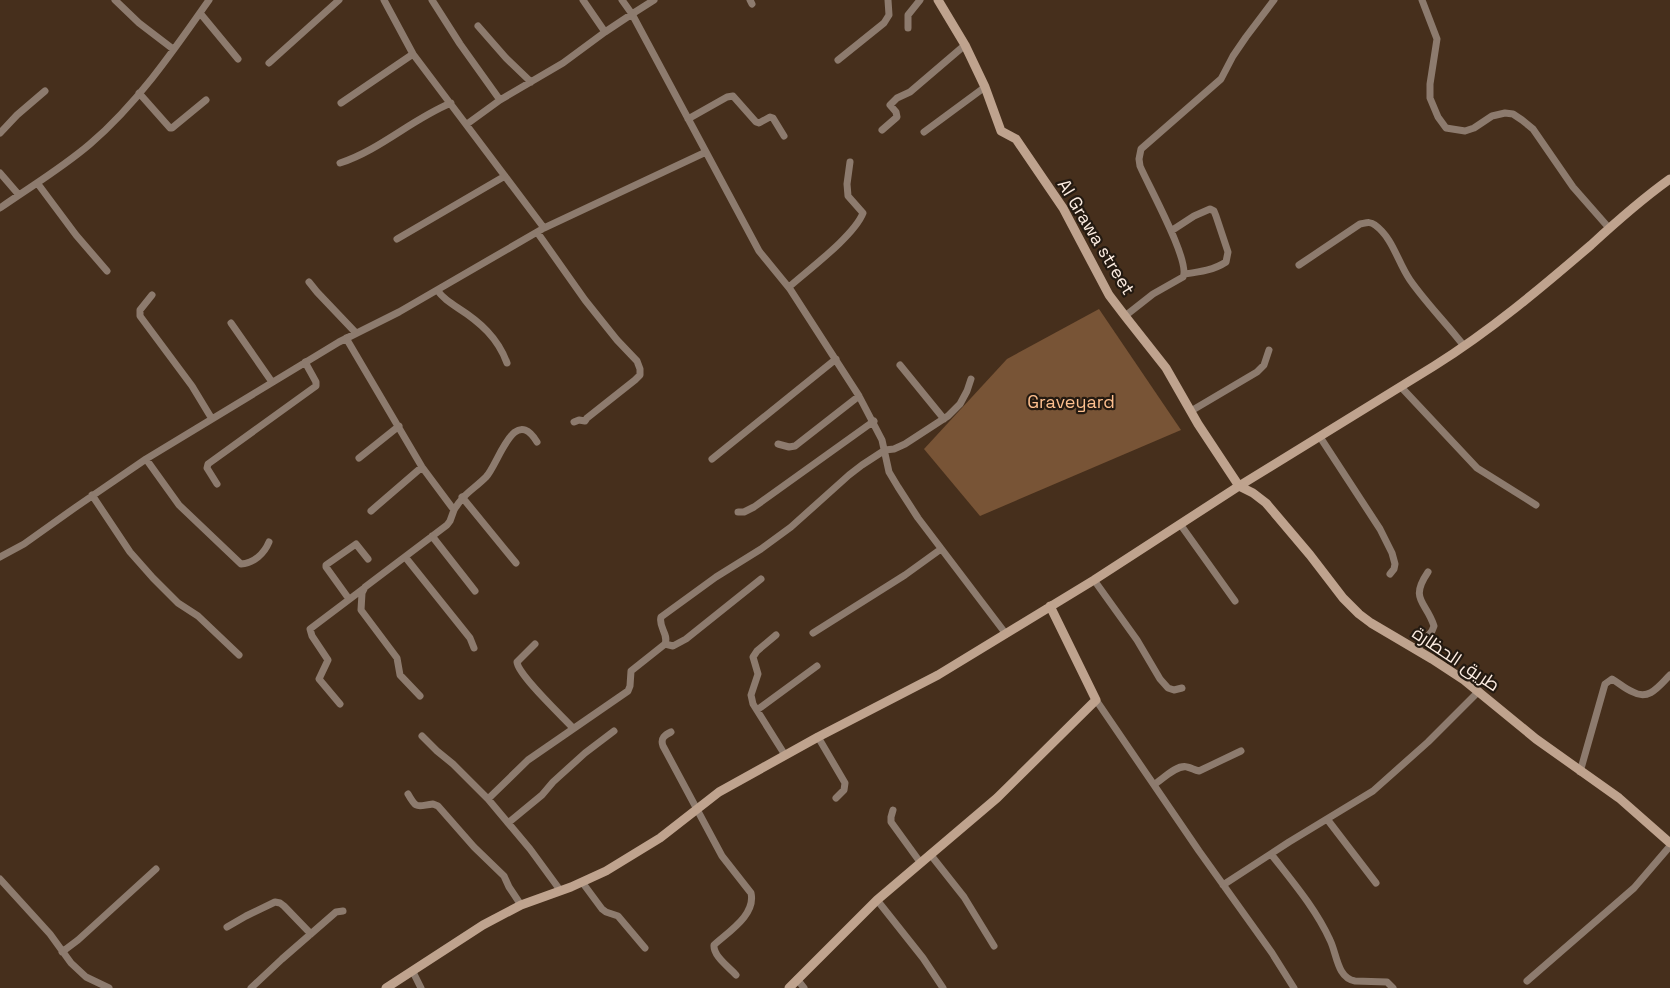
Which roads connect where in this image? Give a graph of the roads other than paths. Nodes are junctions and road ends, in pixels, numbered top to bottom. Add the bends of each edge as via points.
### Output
1 (115, 0) edge
2 (209, 0) edge
3 (339, 0) edge
4 (384, 0) edge
5 (432, 0) edge
6 (583, 0) edge
7 (622, 0) edge
8 (654, 0) edge
9 (888, 0) edge
10 (920, 0) edge
11 (938, 0) edge
12 (1274, 0) edge
13 (1422, 0) edge
14 (200, 13) junction
15 (632, 14) junction
16 (478, 26) dead end
17 (908, 28) dead end
18 (605, 32) junction
19 (965, 45) junction
20 (173, 49) junction
21 (413, 54) junction
22 (238, 59) dead end
23 (838, 60) dead end
24 (269, 63) dead end
25 (531, 82) junction
26 (985, 87) junction
27 (45, 91) dead end
28 (139, 93) junction
29 (206, 100) dead end
30 (500, 100) junction
31 (341, 103) dead end
32 (451, 103) junction
33 (688, 119) junction
34 (467, 124) junction
35 (882, 130) dead end
36 (924, 132) dead end
37 (0, 133) edge
38 (784, 136) dead end
39 (706, 152) junction
40 (850, 162) dead end
41 (340, 163) dead end
42 (0, 173) edge
43 (505, 176) junction
44 (1670, 179) edge
45 (38, 184) junction
46 (19, 195) junction
47 (0, 208) edge
48 (544, 228) junction
49 (1609, 228) junction
50 (1171, 231) junction
51 (537, 232) junction
52 (397, 239) dead end
53 (1300, 265) dead end
54 (107, 271) dead end
55 (1185, 274) junction
56 (309, 282) dead end
57 (789, 287) junction
58 (437, 290) junction
59 (152, 295) dead end
60 (1125, 316) junction
61 (232, 323) dead end
62 (356, 334) junction
63 (346, 338) junction
64 (1464, 346) junction
65 (1269, 350) dead end
66 (836, 360) junction
67 (305, 362) junction
68 (507, 363) dead end
69 (900, 365) dead end
70 (971, 380) dead end
71 (272, 382) junction
72 (1401, 387) junction
73 (859, 396) junction
74 (1191, 411) junction
75 (212, 419) junction
76 (944, 420) junction
77 (574, 422) dead end
78 (874, 422) junction
79 (399, 426) junction
80 (1320, 437) junction
81 (537, 442) dead end
82 (778, 444) dead end
83 (885, 450) junction
84 (359, 458) dead end
85 (712, 459) dead end
86 (146, 460) junction
87 (422, 467) junction
88 (217, 484) dead end
89 (1239, 486) junction
90 (92, 495) junction
91 (462, 498) junction
92 (1536, 505) dead end
93 (454, 510) junction
94 (371, 511) dead end
95 (738, 512) dead end
96 (1180, 524) junction
97 (432, 536) junction
98 (269, 542) dead end
99 (941, 549) junction
100 (0, 557) edge
101 (406, 558) junction
102 (368, 559) dead end
103 (516, 563) dead end
104 (1428, 572) dead end
105 (1390, 574) dead end
106 (761, 579) dead end
107 (1094, 580) junction
108 (365, 587) junction
109 (475, 591) dead end
110 (349, 599) junction
111 (1235, 601) dead end
112 (1050, 606) junction
113 (813, 633) dead end
114 (1006, 634) junction
115 (776, 635) dead end
116 (535, 644) dead end
117 (665, 644) junction
118 (474, 648) dead end
119 (1416, 650) junction
120 (239, 655) dead end
121 (816, 666) dead end
122 (1670, 675) edge
123 (1182, 688) dead end
124 (1479, 691) junction
125 (420, 696) dead end
126 (1096, 700) junction
127 (340, 704) dead end
128 (757, 710) junction
129 (573, 728) junction
130 (614, 732) dead end
131 (671, 732) dead end
132 (422, 736) dead end
133 (818, 737) junction
134 (1241, 751) dead end
135 (785, 754) junction
136 (1580, 772) junction
137 (1154, 784) junction
138 (408, 794) dead end
139 (836, 798) dead end
140 (488, 799) junction
141 (697, 809) junction
142 (892, 810) dead end
143 (1327, 819) junction
144 (508, 823) junction
145 (1670, 844) edge
146 (930, 854) junction
147 (1271, 854) junction
148 (920, 862) junction
149 (156, 870) dead end
150 (0, 879) edge
151 (582, 882) junction
152 (1376, 883) dead end
153 (1223, 885) junction
154 (560, 890) junction
155 (877, 900) junction
156 (521, 904) junction
157 (343, 911) dead end
158 (227, 927) dead end
159 (311, 934) junction
160 (994, 946) dead end
161 (646, 948) dead end
162 (62, 952) junction
163 (413, 972) junction
164 (736, 975) dead end
165 (797, 979) junction
166 (1527, 981) dead end
167 (109, 988) edge
168 (251, 988) edge
169 (386, 988) edge
170 (421, 988) edge
171 (789, 988) edge
172 (804, 988) edge
173 (943, 988) edge
174 (1294, 988) edge
175 (1393, 988) edge

1 - 20 street via 138,24
2 - 14 street
3 - 24 street
4 - 21 street
5 - 30 street
6 - 18 street
7 - 15 street
8 - 15 street
9 - 23 street via 889,14 884,23
10 - 17 street via 908,15
11 - 19 street, Al Grawa street
12 - 50 street via 1221,79 1141,149 1140,166
13 - 49 street via 1437,39 1430,98 1446,128 1465,131 1504,113 1518,117 1533,129 1573,187
14 - 20 street
14 - 22 street
15 - 18 street
15 - 33 street
16 - 25 street
18 - 25 street
19 - 26 street, Al Grawa street
19 - 35 street via 890,105 897,117
20 - 28 street
21 - 31 street
21 - 32 street
25 - 30 street
26 - 36 street
26 - 60 street, Al Grawa street via 1001,131 1016,139 1062,208 1104,286
27 - 37 street
28 - 29 street via 170,128
28 - 45 street via 90,144
30 - 34 street
32 - 34 street
32 - 41 street via 364,154
33 - 38 street via 733,96 756,122 773,118
33 - 39 street
34 - 43 street
39 - 48 street
39 - 57 street via 759,251
40 - 57 street via 848,196 863,213 861,219
42 - 46 street
43 - 48 street
43 - 52 street
44 - 49 street
45 - 46 street
45 - 54 street
46 - 47 street
48 - 51 street
49 - 64 street
50 - 55 street via 1183,259
50 - 55 street via 1210,209 1214,211 1228,252 1226,262 1221,266
51 - 58 street
51 - 77 street via 585,300 640,368 640,375 635,380 585,421
53 - 64 street via 1360,224 1372,222 1399,257 1410,280
55 - 60 street
56 - 62 street
57 - 66 street
58 - 62 street
58 - 68 street via 449,303 492,334
59 - 75 street via 140,310 140,316 192,386
60 - 74 street, Al Grawa street via 1166,368
61 - 71 street
62 - 63 street
63 - 67 street
63 - 79 street
64 - 72 street
65 - 74 street via 1268,358 1257,372
66 - 73 street
66 - 85 street
67 - 71 street
67 - 88 street via 316,386 208,464 207,468
69 - 76 street
70 - 76 street via 960,404
71 - 75 street
72 - 80 street
72 - 92 street via 1477,468
73 - 78 street
73 - 82 street via 795,446
74 - 89 street, Al Grawa street
75 - 86 street
76 - 83 street via 900,447
78 - 83 street
78 - 95 street via 754,507
79 - 84 street
79 - 87 street
80 - 89 street
80 - 105 street via 1380,529 1392,553 1394,569
81 - 91 street via 527,430 517,431 506,442 486,476
83 - 99 street via 892,478
83 - 117 street via 850,475 791,527 663,616 660,622
86 - 90 street
86 - 98 street via 179,505 242,564 254,561 266,550
87 - 93 street
87 - 94 street
89 - 96 street
89 - 119 street, طريق الحظارة via 1266,502 1353,609
90 - 100 street via 24,544
90 - 120 street via 130,552 153,578
91 - 93 street
91 - 103 street
93 - 97 street via 450,521
96 - 107 street
96 - 111 street
97 - 101 street
97 - 109 street
99 - 113 street
99 - 114 street
101 - 108 street
101 - 118 street via 470,638
102 - 110 street via 356,544 326,565
104 - 119 street via 1419,585 1419,595 1434,626
106 - 117 street via 686,639 673,646
107 - 112 street
107 - 123 street via 1160,679 1168,688
108 - 110 street
108 - 125 street via 361,610 397,658 400,675
110 - 127 street via 310,629 328,660 319,679
112 - 114 street
112 - 126 street
114 - 133 street via 938,675
115 - 128 street via 753,657 758,677 751,695
116 - 129 street via 517,665
117 - 129 street via 631,671 628,691
119 - 124 street, طريق الحظارة
121 - 128 street
122 - 136 street via 1651,693 1642,696 1612,679 1605,684
124 - 136 street, طريق الحظارة
124 - 143 street via 1373,791
126 - 137 street
126 - 146 street via 997,798
128 - 135 street
129 - 140 street via 528,760
130 - 144 street via 590,749
131 - 141 street via 664,736 662,743
132 - 140 street
133 - 135 street
133 - 139 street via 845,783 844,790
134 - 137 street via 1199,771 1181,767
135 - 141 street via 719,792
136 - 145 street, طريق الحظارة via 1619,798
137 - 153 street
138 - 156 street via 416,806 438,806 474,848 504,876
140 - 144 street
141 - 151 street via 639,852
141 - 164 street via 722,856 752,893 742,921 714,945 717,955
142 - 148 street via 891,822
143 - 147 street
143 - 152 street
144 - 154 street
145 - 166 street via 1634,888
146 - 148 street
146 - 160 street via 964,897
147 - 153 street
147 - 175 street via 1313,911 1345,976 1354,982 1387,982
148 - 155 street
149 - 162 street
150 - 162 street via 50,934
151 - 154 street
151 - 161 street via 602,909 618,916
153 - 174 street
154 - 156 street
155 - 165 street
155 - 173 street
156 - 163 street
157 - 159 street via 338,911
158 - 159 street via 275,902 284,906
159 - 168 street
162 - 167 street via 86,977
163 - 169 street
163 - 170 street
165 - 171 street
165 - 172 street

